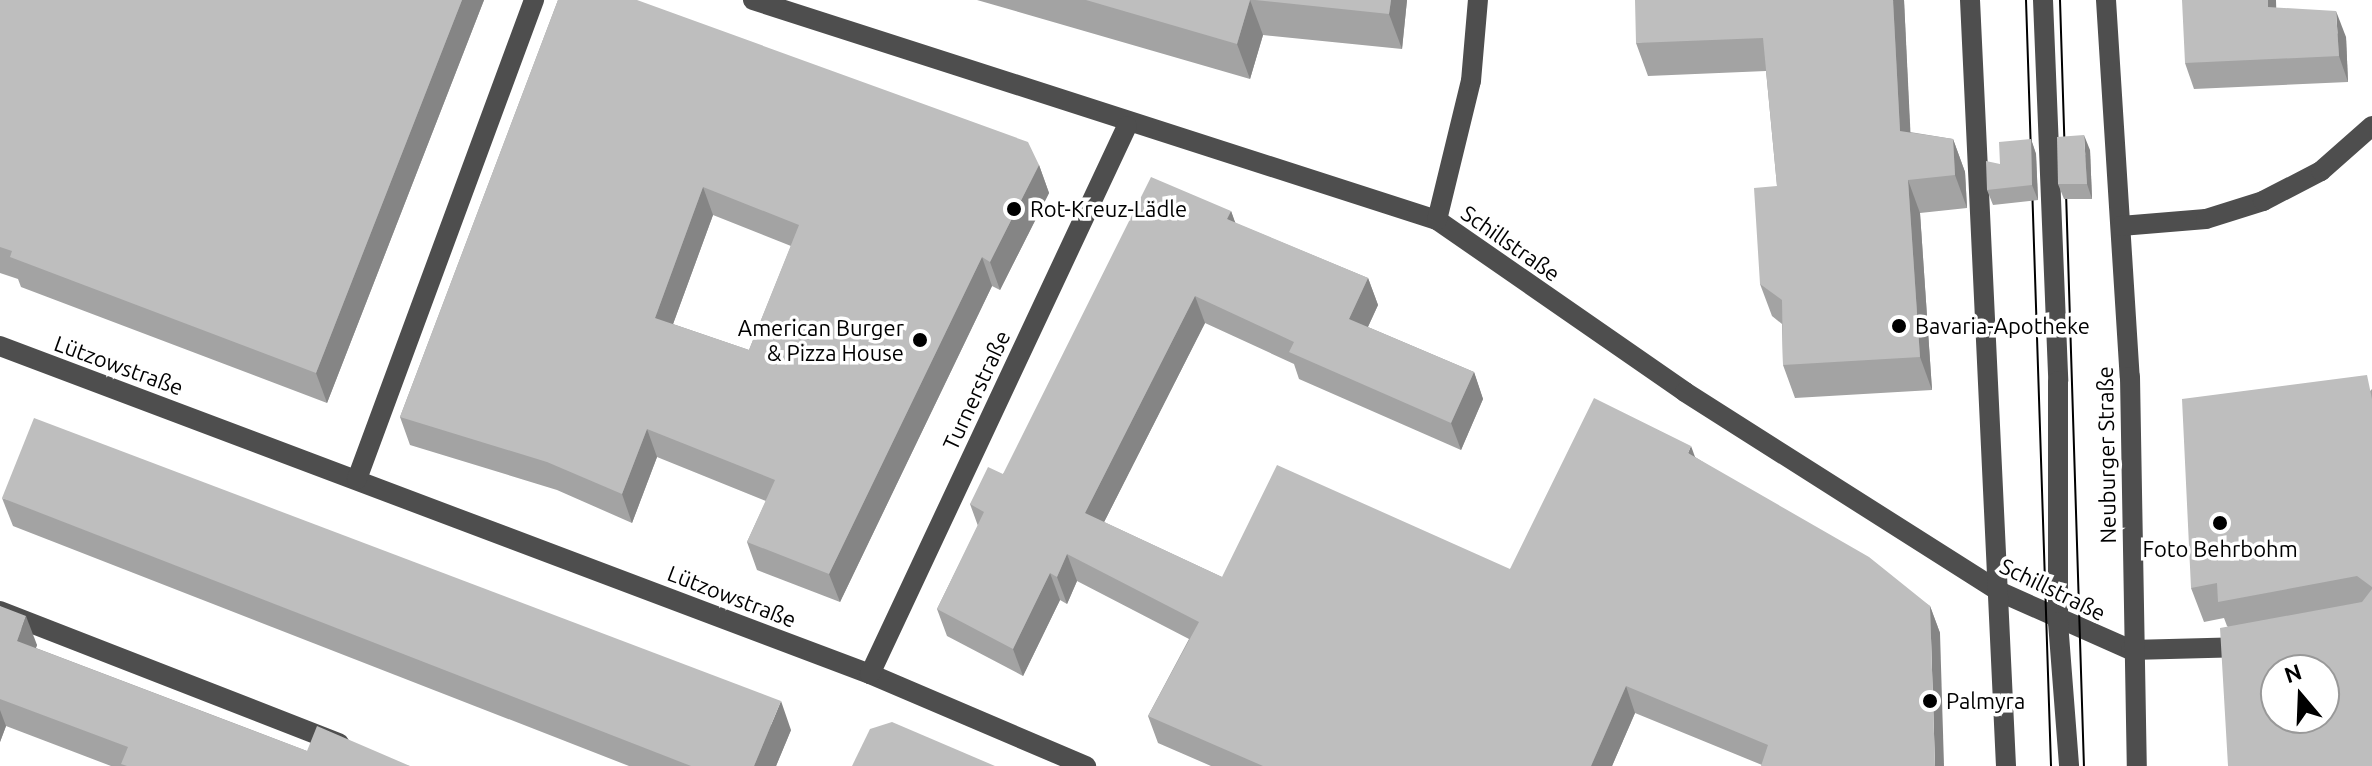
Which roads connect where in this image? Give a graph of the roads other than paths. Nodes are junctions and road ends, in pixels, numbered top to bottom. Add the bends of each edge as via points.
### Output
1 (534, 0) edge
2 (753, 0) edge
3 (1478, 0) edge
4 (1970, 0) edge
5 (2043, 0) edge
6 (2106, 0) edge
7 (1127, 126) junction
8 (2372, 126) edge
9 (1437, 220) junction
10 (2121, 226) junction
11 (0, 346) edge
12 (357, 479) junction
13 (1998, 591) junction
14 (0, 611) edge
15 (2058, 622) junction
16 (2263, 644) edge
17 (2131, 650) junction
18 (870, 674) junction
19 (354, 749) edge
20 (1086, 766) edge
21 (2006, 766) edge
22 (2069, 766) edge
23 (2137, 766) edge

1 - 12 street
2 - 7 street, Schillstraße
3 - 9 street via 1471,81
4 - 13 street
5 - 15 street via 2058,381
6 - 10 street, Neuburger Straße
7 - 9 street, Schillstraße
7 - 18 street, Turnerstraße
8 - 10 street via 2321,171 2263,201 2206,219
9 - 13 street, Schillstraße via 1661,376
10 - 17 street, Neuburger Straße
11 - 12 street, Lützowstraße
12 - 18 street, Lützowstraße
13 - 15 street, Schillstraße
13 - 21 street
14 - 19 street
15 - 17 street, Schillstraße
15 - 22 street
16 - 17 street, Schillstraße via 2206,653
17 - 23 street, Neuburger Straße
18 - 20 street, Lützowstraße

